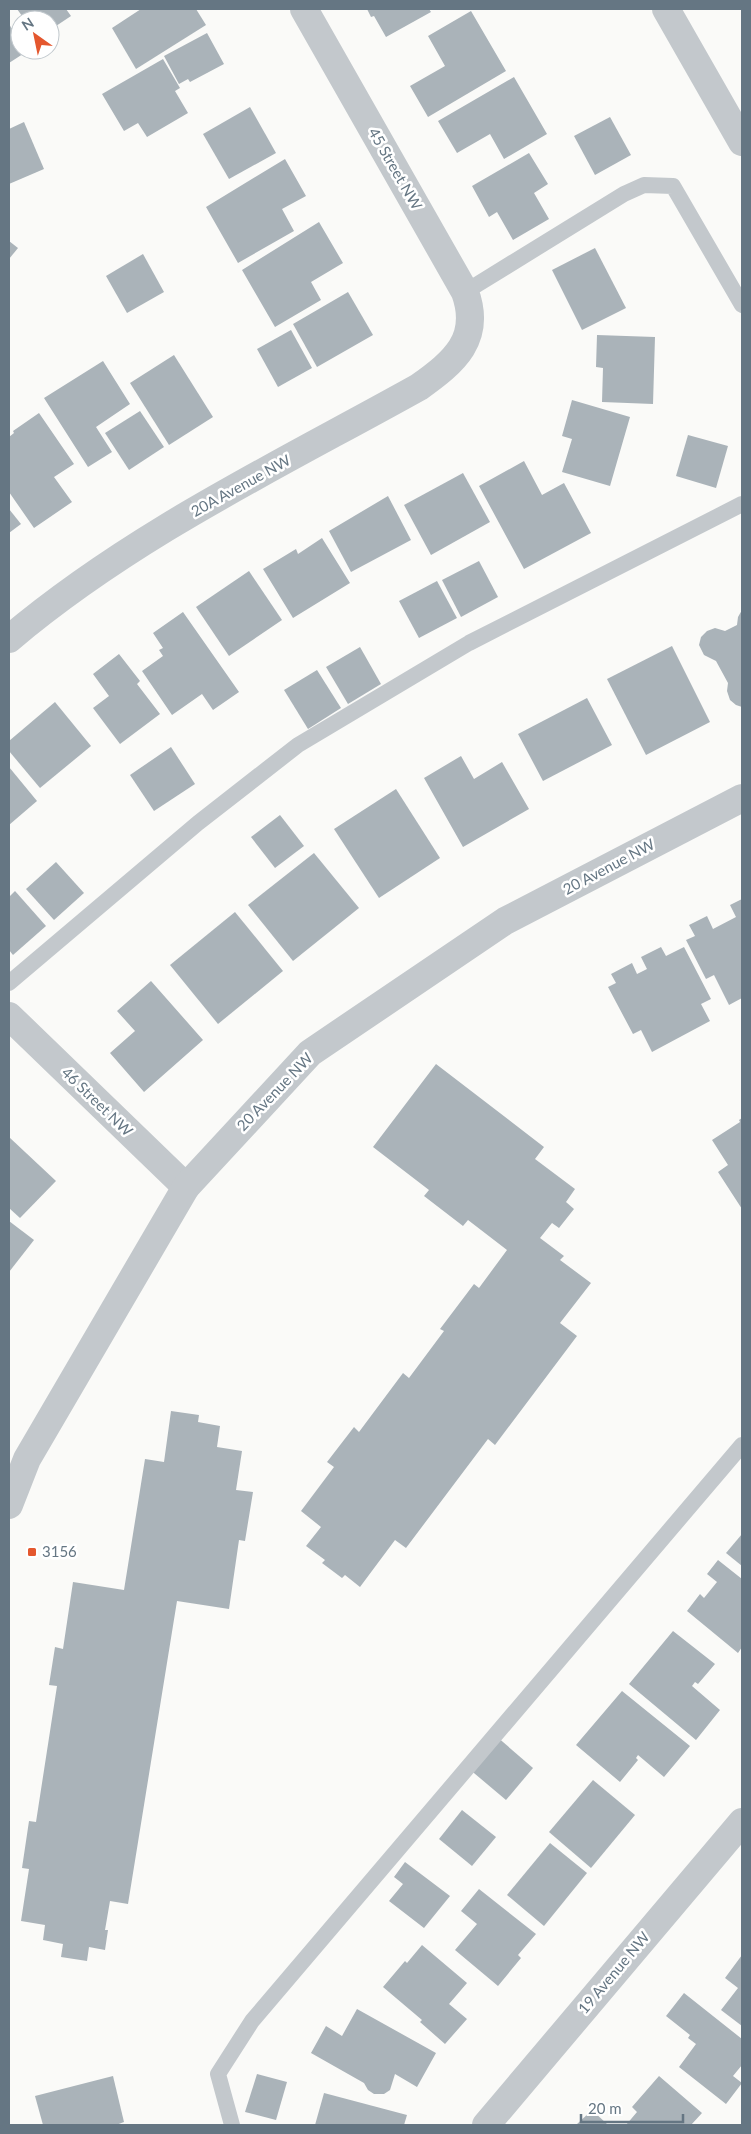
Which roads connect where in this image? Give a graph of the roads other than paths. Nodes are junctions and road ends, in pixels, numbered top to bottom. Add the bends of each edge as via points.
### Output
1 (304, 9) edge
2 (666, 9) edge
3 (742, 142) edge
4 (465, 292) junction
5 (742, 305) edge
6 (469, 334) joint
7 (742, 504) edge
8 (9, 639) edge
9 (742, 798) edge
10 (9, 983) edge
11 (9, 1016) edge
12 (186, 1187) junction
13 (742, 1445) edge
14 (9, 1505) edge
15 (742, 1822) edge
16 (232, 2125) edge
17 (486, 2125) edge

1 - 4 street, 45 Street NW
2 - 3 street
4 - 5 lane via 624,194 644,185 673,186
4 - 6 street, 45 Street NW via 471,317
6 - 8 street, 20A Avenue NW via 461,350 444,369 419,387 151,536 93,574
7 - 10 lane via 469,643 298,745 198,823
9 - 12 street, 20 Avenue NW via 505,921 310,1053
11 - 12 street, 46 Street NW
12 - 14 street, 20 Avenue NW via 27,1459
13 - 16 lane via 252,2021 218,2074
15 - 17 street, 19 Avenue NW

